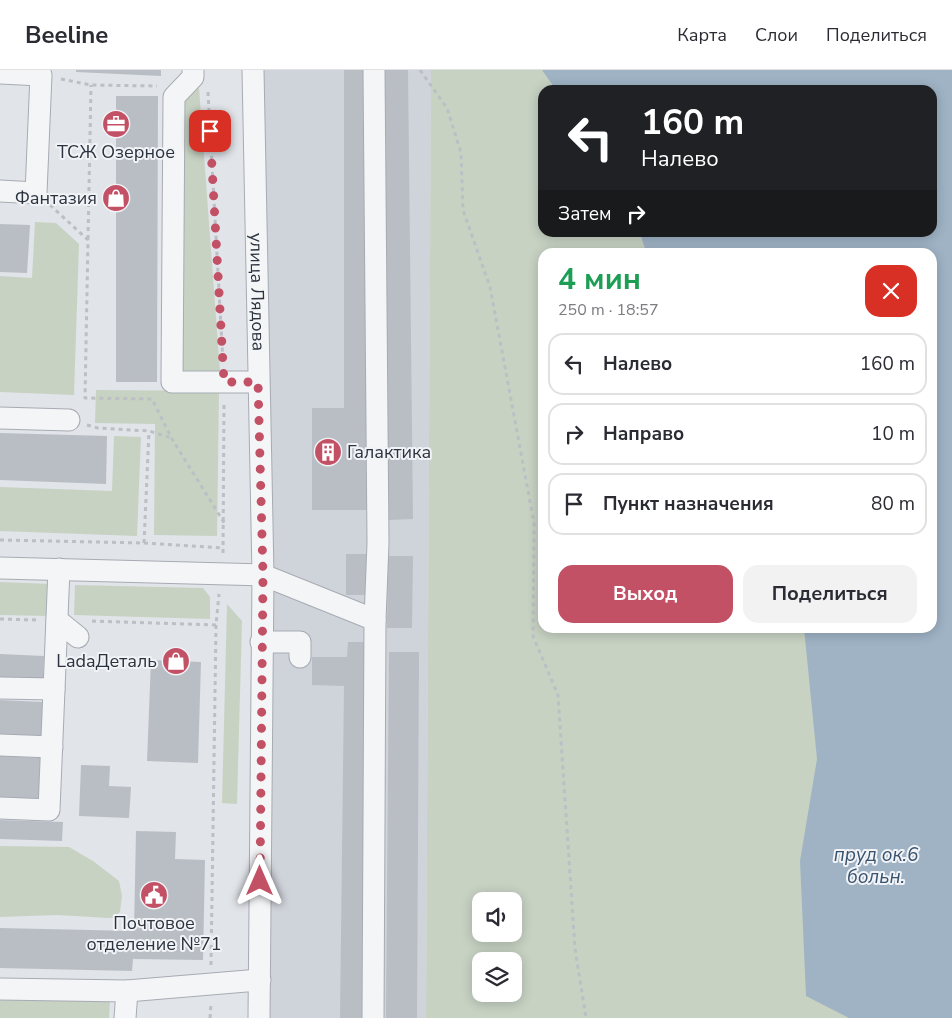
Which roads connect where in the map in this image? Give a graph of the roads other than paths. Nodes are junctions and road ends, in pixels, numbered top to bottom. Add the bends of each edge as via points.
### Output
1 (253, 70) edge
2 (374, 70) edge
3 (0, 73) edge
4 (200, 77) edge
5 (0, 191) edge
6 (258, 382) junction
7 (0, 418) edge
8 (69, 420) road end
9 (0, 568) edge
10 (58, 570) junction
11 (263, 575) junction
12 (56, 620) junction
13 (375, 620) junction
14 (78, 637) dead end
15 (261, 642) junction
16 (300, 656) dead end
17 (0, 688) edge
18 (54, 689) junction
19 (0, 745) edge
20 (52, 746) junction
21 (0, 808) edge
22 (260, 980) junction
23 (0, 989) edge
24 (127, 991) junction
25 (125, 1018) edge
26 (259, 1018) edge
27 (373, 1018) edge

1 - 6 street, улица Лядова
2 - 13 street via 378,543
3 - 5 street via 41,75 36,193
4 - 6 street via 193,77 174,96 172,382
6 - 11 street, улица Лядова
7 - 8 street
9 - 10 street
10 - 11 street
10 - 12 street
11 - 13 street
11 - 15 street, улица Лядова
12 - 14 street
12 - 18 street
13 - 27 street
15 - 16 street via 300,642
15 - 22 street, улица Лядова
17 - 18 street
18 - 20 street
19 - 20 street
20 - 21 street via 49,810
22 - 24 street
22 - 26 street, улица Лядова
23 - 24 street
24 - 25 street

